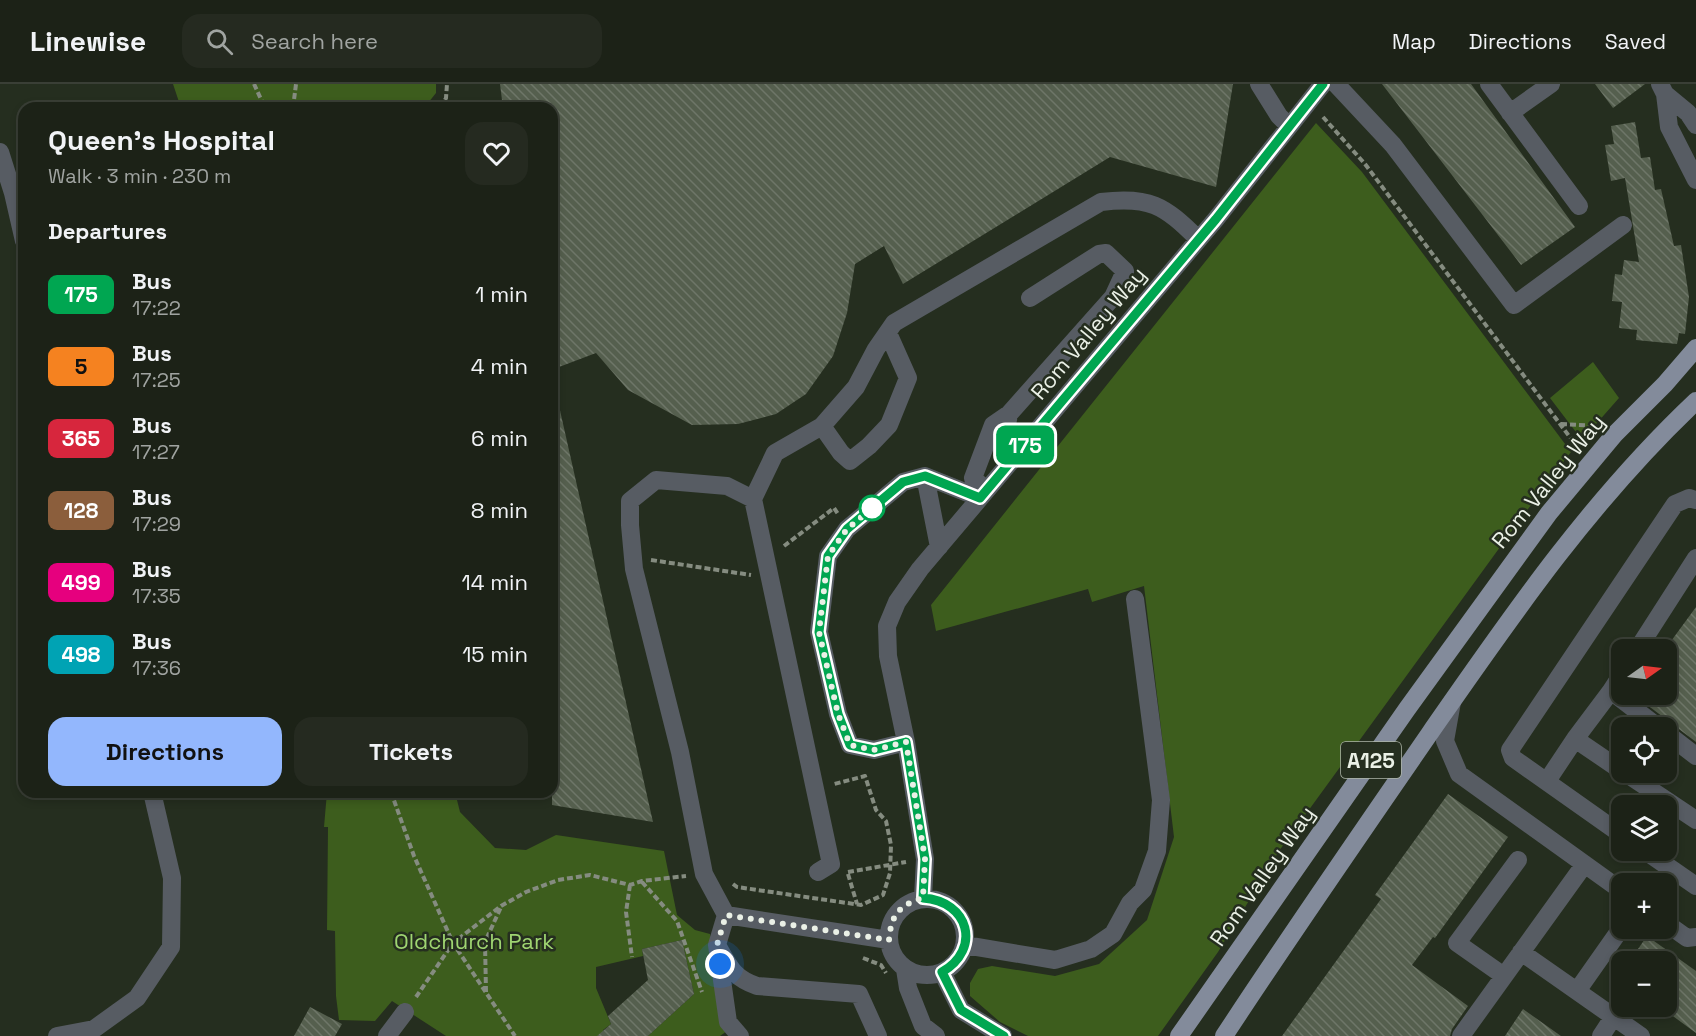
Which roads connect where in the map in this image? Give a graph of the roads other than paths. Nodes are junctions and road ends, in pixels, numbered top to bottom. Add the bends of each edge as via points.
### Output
1 (1259, 84) edge
2 (1323, 84) edge
3 (1336, 84) edge
4 (1489, 84) edge
5 (1551, 84) edge
6 (1663, 89) edge
7 (1510, 113) junction
8 (1696, 125) edge
9 (1289, 126) junction
10 (0, 152) edge
11 (1696, 180) edge
12 (1579, 206) dead end
13 (18, 215) edge
14 (1623, 225) dead end
15 (1198, 239) junction
16 (1030, 298) dead end
17 (888, 333) junction
18 (1696, 348) edge
19 (1696, 401) edge
20 (1009, 414) junction
21 (822, 426) junction
22 (1019, 451) junction
23 (925, 476) junction
24 (983, 494) junction
25 (753, 499) junction
26 (1696, 500) edge
27 (939, 547) junction
28 (1696, 558) edge
29 (1135, 599) dead end
30 (1644, 639) edge
31 (1611, 691) edge
32 (1452, 702) junction
33 (1629, 705) edge
34 (1645, 717) edge
35 (1575, 740) junction
36 (1677, 741) edge
37 (906, 742) junction
38 (1696, 756) edge
39 (1611, 764) edge
40 (1547, 781) junction
41 (1640, 783) edge
42 (153, 798) edge
43 (1696, 820) edge
44 (1611, 827) edge
45 (1518, 860) dead end
46 (1660, 861) edge
47 (1584, 865) junction
48 (818, 872) dead end
49 (1611, 883) edge
50 (1696, 886) edge
51 (923, 898) junction
52 (726, 915) junction
53 (1677, 931) edge
54 (1696, 937) edge
55 (1614, 939) edge
56 (889, 940) junction
57 (717, 945) junction
58 (965, 945) junction
59 (1521, 952) junction
60 (905, 969) junction
61 (942, 972) junction
62 (1504, 976) junction
63 (1577, 991) junction
64 (405, 1012) road end
65 (1611, 1015) edge
66 (1614, 1017) joint
67 (57, 1036) edge
68 (387, 1036) edge
69 (741, 1036) edge
70 (878, 1036) edge
71 (936, 1036) edge
72 (1003, 1036) edge
73 (1179, 1036) edge
74 (1224, 1036) edge
75 (1461, 1036) edge
76 (1601, 1036) edge
77 (1641, 1036) edge

1 - 9 street
2 - 9 street, Rom Valley Way
3 - 14 street via 1393,145 1514,305
4 - 7 street
5 - 7 street
6 - 8 street
6 - 11 street via 1669,127
7 - 12 street
9 - 15 street, Rom Valley Way
10 - 13 street
15 - 17 street via 1178,219 1153,203 1127,199 1101,202 894,323
15 - 22 street, Rom Valley Way
16 - 20 street via 1099,254 1106,253 1125,271 1113,297
17 - 21 street via 856,387
17 - 21 street via 908,378 889,425 850,461
18 - 73 main road, Rom Valley Way / A125 via 1614,435 1550,513 1407,709
19 - 32 main road, A125 via 1654,440 1608,493 1536,582
20 - 22 street via 1007,441
20 - 24 street via 993,425 974,478
21 - 25 street via 775,453
22 - 24 street, Rom Valley Way
23 - 24 street
23 - 27 street
23 - 37 street via 903,482 847,529 828,556 819,632 838,714 850,745 874,750
24 - 27 street, Rom Valley Way
25 - 48 street via 831,864
25 - 52 street via 727,486 656,480 630,501 634,569 680,752 704,874
26 - 40 street via 1689,498 1675,504 1512,746 1513,758
27 - 37 street, Rom Valley Way via 897,602 887,626 888,656
28 - 30 street
29 - 58 street via 1161,800 1157,851 1143,890 1130,903 1113,934 1091,949 1055,960
31 - 35 street
32 - 47 street via 1445,741 1459,774
32 - 74 main road, A125
33 - 34 street
35 - 39 street
35 - 40 street
36 - 38 street
37 - 51 street, Rom Valley Way via 925,859
40 - 44 street
41 - 43 street
42 - 67 street via 172,878 171,947 137,998 94,1029
45 - 62 street via 1456,943
46 - 50 street
47 - 49 street
47 - 59 street
51 - 56 street via 909,902 897,912 890,925
51 - 58 street via 947,903 956,911 963,921
52 - 56 street
52 - 57 street
53 - 54 street via 1687,938
55 - 63 street
56 - 60 street via 891,951
57 - 69 street via 728,1022
57 - 70 street via 731,971 757,986 859,993
58 - 61 street via 957,962
59 - 62 street
59 - 63 street
60 - 61 street via 923,975
60 - 71 street via 923,1026
61 - 72 street via 961,1010
62 - 75 street
63 - 65 street
64 - 68 street
66 - 76 street
66 - 77 street

